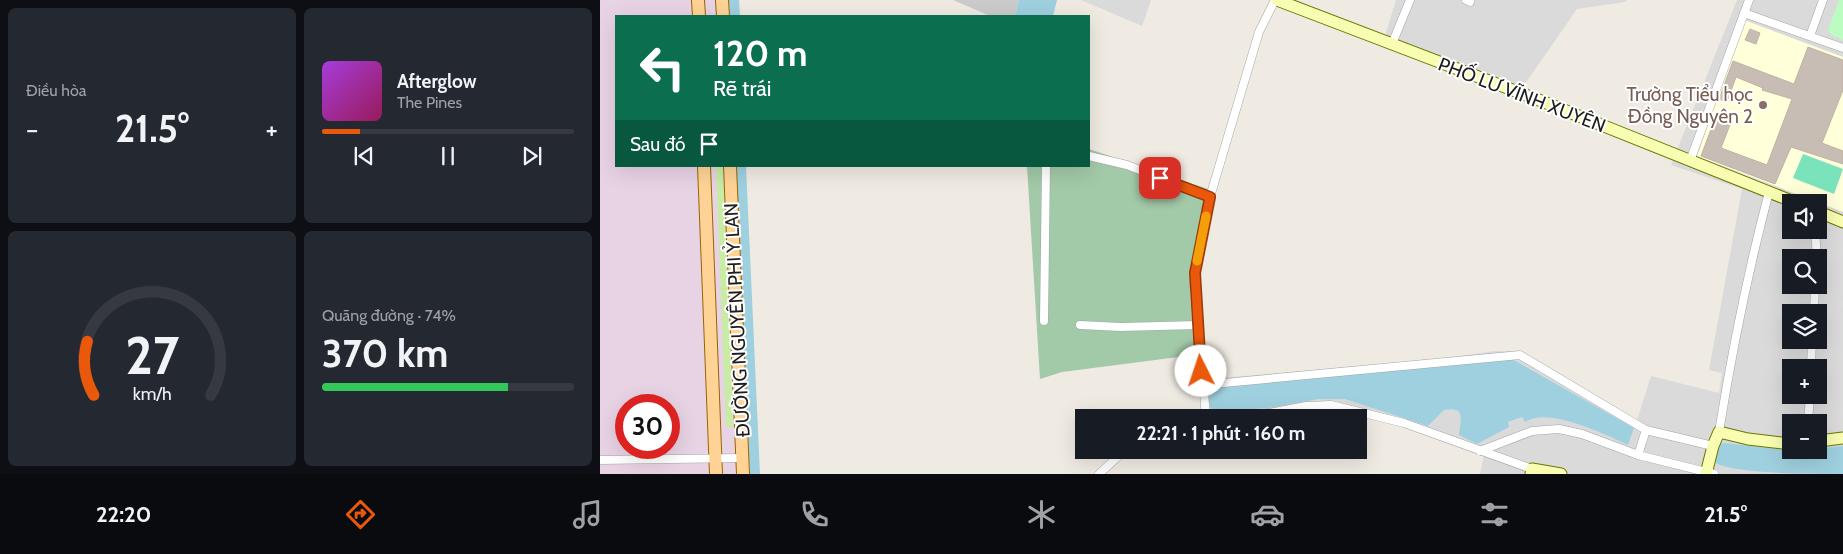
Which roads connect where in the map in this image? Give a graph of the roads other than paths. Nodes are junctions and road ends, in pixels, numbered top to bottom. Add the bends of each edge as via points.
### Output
1 (698, 0) edge
2 (722, 0) edge
3 (1276, 0) edge
4 (1410, 0) edge
5 (1749, 0) edge
6 (1823, 0) edge
7 (1744, 13) junction
8 (699, 15) edge
9 (723, 15) edge
10 (1810, 36) junction
11 (1392, 44) junction
12 (1843, 48) edge
13 (1090, 156) edge
14 (1690, 161) junction
15 (704, 167) edge
16 (730, 167) edge
17 (1046, 167) edge
18 (1769, 192) junction
19 (1210, 197) junction
20 (1782, 197) edge
21 (1827, 215) edge
22 (1843, 222) edge
23 (1044, 321) dead end
24 (1080, 324) dead end
25 (1198, 325) junction
26 (1202, 385) junction
27 (1205, 409) edge
28 (1290, 409) edge
29 (1347, 409) edge
30 (1367, 414) edge
31 (1646, 430) junction
32 (1720, 432) junction
33 (1843, 438) edge
34 (1827, 440) edge
35 (1782, 443) edge
36 (1712, 448) junction
37 (1480, 451) junction
38 (1638, 455) junction
39 (716, 458) junction
40 (743, 458) junction
41 (1115, 459) edge
42 (600, 460) edge
43 (1532, 471) edge
44 (1709, 473) edge
45 (716, 474) edge
46 (743, 474) edge
47 (1099, 474) edge
48 (1561, 474) edge

1 - 8 main road
2 - 9 main road
3 - 11 street, PHỐ LƯ VĨNH XUYÊN
3 - 19 street via 1259,32
4 - 11 street
5 - 7 street
6 - 10 street
7 - 10 street
7 - 14 street
10 - 12 street
11 - 14 street, PHỐ LƯ VĨNH XUYÊN
13 - 19 street via 1127,166
14 - 18 street, PHỐ LƯ VĨNH XUYÊN
15 - 39 main road, ĐƯỜNG NGUYÊN PHI Ỷ LAN
16 - 40 main road, ĐƯỜNG NGUYÊN PHI Ỷ LAN
17 - 23 street
18 - 20 street, PHỐ LƯ VĨNH XUYÊN
18 - 32 street via 1751,261
19 - 25 street via 1195,273
21 - 22 street
24 - 25 street via 1121,327
25 - 26 street
26 - 27 street
26 - 31 street via 1520,355
28 - 29 street via 1331,405
30 - 37 street via 1404,423
31 - 36 street
31 - 38 street
32 - 35 street
32 - 36 street
33 - 34 street
36 - 44 street
37 - 38 street via 1532,431 1559,429
37 - 43 street
38 - 44 street
39 - 40 street
39 - 42 street
39 - 45 main road, ĐƯỜNG NGUYÊN PHI Ỷ LAN
40 - 46 main road, ĐƯỜNG NGUYÊN PHI Ỷ LAN
41 - 47 street
43 - 48 street

